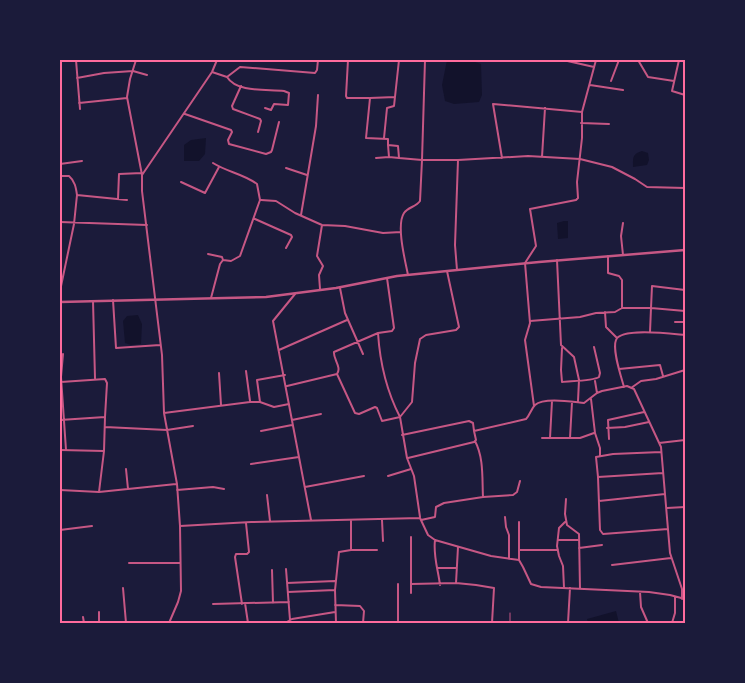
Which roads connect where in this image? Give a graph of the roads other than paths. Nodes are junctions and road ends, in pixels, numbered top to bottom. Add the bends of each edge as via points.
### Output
1 (76, 60) edge
2 (136, 60) edge
3 (217, 60) edge
4 (318, 60) edge
5 (348, 60) edge
6 (398, 60) edge
7 (425, 60) edge
8 (563, 60) edge
9 (596, 60) edge
10 (619, 60) edge
11 (638, 60) edge
12 (679, 60) edge
13 (594, 67) junction
14 (133, 71) junction
15 (212, 72) junction
16 (147, 75) dead end
17 (227, 77) junction
18 (77, 78) junction
19 (611, 81) dead end
20 (674, 81) junction
21 (241, 86) junction
22 (590, 86) junction
23 (623, 90) dead end
24 (685, 95) edge
25 (318, 96) dead end
26 (395, 97) junction
27 (127, 98) junction
28 (370, 98) junction
29 (79, 103) junction
30 (265, 108) dead end
31 (545, 108) junction
32 (80, 109) dead end
33 (582, 112) junction
34 (185, 114) junction
35 (279, 122) dead end
36 (581, 123) junction
37 (609, 124) dead end
38 (258, 132) dead end
39 (384, 138) junction
40 (388, 145) junction
41 (389, 157) junction
42 (542, 157) junction
43 (376, 158) dead end
44 (399, 158) junction
45 (502, 158) junction
46 (580, 159) junction
47 (422, 160) junction
48 (458, 160) junction
49 (82, 161) dead end
50 (213, 163) dead end
51 (60, 164) edge
52 (219, 167) junction
53 (286, 168) dead end
54 (142, 174) junction
55 (308, 174) junction
56 (60, 176) edge
57 (181, 182) dead end
58 (685, 188) edge
59 (77, 195) junction
60 (118, 199) junction
61 (127, 200) dead end
62 (260, 200) junction
63 (302, 215) junction
64 (255, 219) junction
65 (60, 222) edge
66 (74, 222) junction
67 (623, 223) dead end
68 (147, 225) junction
69 (322, 225) junction
70 (401, 232) junction
71 (286, 248) dead end
72 (685, 250) edge
73 (208, 254) dead end
74 (623, 255) junction
75 (608, 256) junction
76 (223, 260) junction
77 (557, 260) junction
78 (525, 263) junction
79 (457, 270) junction
80 (447, 272) junction
81 (408, 275) junction
82 (387, 278) junction
83 (340, 288) junction
84 (320, 290) junction
85 (685, 290) edge
86 (60, 291) edge
87 (296, 293) junction
88 (211, 298) junction
89 (113, 300) junction
90 (154, 300) junction
91 (93, 301) junction
92 (60, 302) edge
93 (622, 308) junction
94 (651, 308) junction
95 (685, 311) edge
96 (605, 312) junction
97 (560, 319) junction
98 (347, 320) junction
99 (530, 321) junction
100 (676, 322) dead end
101 (685, 322) edge
102 (650, 332) junction
103 (378, 333) junction
104 (685, 335) edge
105 (617, 338) junction
106 (356, 342) junction
107 (160, 345) junction
108 (594, 347) dead end
109 (562, 348) junction
110 (279, 350) junction
111 (64, 354) dead end
112 (363, 354) dead end
113 (619, 370) junction
114 (685, 370) edge
115 (246, 372) dead end
116 (219, 373) dead end
117 (337, 374) junction
118 (284, 375) junction
119 (663, 376) junction
120 (95, 380) junction
121 (579, 380) junction
122 (594, 380) junction
123 (61, 382) edge
124 (287, 386) junction
125 (624, 387) junction
126 (631, 388) junction
127 (597, 393) junction
128 (591, 399) junction
129 (552, 401) junction
130 (250, 402) junction
131 (260, 402) junction
132 (572, 402) junction
133 (578, 402) junction
134 (289, 404) junction
135 (221, 405) junction
136 (534, 406) junction
137 (644, 412) junction
138 (164, 413) junction
139 (321, 414) dead end
140 (105, 417) junction
141 (400, 417) junction
142 (60, 420) edge
143 (64, 420) junction
144 (292, 420) junction
145 (649, 422) junction
146 (292, 425) junction
147 (105, 426) junction
148 (193, 426) dead end
149 (607, 428) junction
150 (167, 430) junction
151 (261, 431) dead end
152 (474, 431) junction
153 (595, 432) junction
154 (402, 435) junction
155 (542, 438) dead end
156 (550, 438) junction
157 (570, 438) junction
158 (609, 439) dead end
159 (685, 440) edge
160 (475, 441) junction
161 (659, 443) junction
162 (60, 450) edge
163 (66, 450) junction
164 (104, 451) junction
165 (661, 452) junction
166 (600, 456) junction
167 (299, 457) junction
168 (407, 458) junction
169 (251, 464) dead end
170 (126, 469) dead end
171 (411, 469) junction
172 (663, 473) junction
173 (364, 476) dead end
174 (388, 476) dead end
175 (598, 477) junction
176 (520, 481) dead end
177 (177, 484) junction
178 (305, 486) junction
179 (128, 489) junction
180 (224, 489) dead end
181 (60, 490) edge
182 (177, 490) junction
183 (99, 492) junction
184 (665, 494) junction
185 (267, 495) dead end
186 (483, 497) junction
187 (566, 499) dead end
188 (599, 501) junction
189 (685, 507) edge
190 (667, 508) junction
191 (504, 517) dead end
192 (420, 519) junction
193 (311, 520) junction
194 (351, 520) junction
195 (382, 520) junction
196 (246, 522) junction
197 (270, 522) junction
198 (519, 522) dead end
199 (566, 522) junction
200 (92, 526) dead end
201 (180, 526) junction
202 (668, 529) junction
203 (60, 530) edge
204 (411, 537) dead end
205 (435, 540) junction
206 (558, 540) junction
207 (580, 540) junction
208 (383, 541) dead end
209 (602, 545) dead end
210 (458, 547) junction
211 (579, 548) junction
212 (351, 550) junction
213 (377, 550) dead end
214 (519, 550) junction
215 (558, 550) junction
216 (672, 558) junction
217 (509, 559) junction
218 (519, 560) junction
219 (129, 563) dead end
220 (180, 563) junction
221 (612, 565) dead end
222 (438, 568) junction
223 (456, 568) junction
224 (286, 569) dead end
225 (272, 570) dead end
226 (335, 581) junction
227 (287, 583) junction
228 (456, 583) junction
229 (398, 584) dead end
230 (411, 584) junction
231 (440, 585) junction
232 (123, 588) dead end
233 (564, 588) junction
234 (570, 588) junction
235 (580, 589) junction
236 (335, 590) junction
237 (288, 592) junction
238 (640, 592) junction
239 (411, 593) dead end
240 (675, 597) junction
241 (684, 599) edge
242 (289, 602) junction
243 (245, 603) junction
244 (273, 603) junction
245 (213, 604) dead end
246 (242, 604) junction
247 (335, 605) junction
248 (99, 612) dead end
249 (335, 612) junction
250 (510, 613) dead end
251 (83, 617) dead end
252 (290, 620) junction
253 (84, 623) edge
254 (99, 623) edge
255 (126, 623) edge
256 (170, 623) edge
257 (248, 623) edge
258 (285, 623) edge
259 (336, 623) edge
260 (363, 623) edge
261 (398, 623) edge
262 (492, 623) edge
263 (510, 623) edge
264 (568, 623) edge
265 (648, 623) edge
266 (672, 623) edge

1 - 18 street
2 - 14 street
3 - 15 street
4 - 17 street via 315,73 240,67
5 - 28 street via 347,98
6 - 26 street
7 - 47 street
8 - 13 street
9 - 13 street
10 - 19 street
11 - 20 street via 648,77
12 - 20 street
13 - 22 street
14 - 16 street
14 - 18 street
14 - 27 street
15 - 17 street
15 - 34 street
17 - 21 street via 230,82
18 - 29 street
20 - 24 street via 672,91
21 - 30 street via 289,93 288,105 274,104 271,110
21 - 38 street via 233,109 260,119
22 - 23 street
22 - 33 street
25 - 55 street
26 - 28 street
26 - 39 street via 394,106 387,108
27 - 29 street
27 - 54 street
28 - 39 street via 366,137
29 - 32 street
31 - 33 street
31 - 42 street
31 - 45 street via 493,104
33 - 36 street
34 - 35 street via 232,130 229,144 266,154 272,150
34 - 54 street
36 - 37 street
36 - 46 street
39 - 40 street via 388,139
40 - 41 street
40 - 44 street via 398,146
41 - 43 street
41 - 44 street
42 - 45 street
42 - 46 street
44 - 47 street
45 - 48 street
46 - 58 street via 612,167 647,187
46 - 78 street via 576,200 530,209 536,246
47 - 48 street
47 - 70 street via 420,201 405,211
48 - 79 street
49 - 51 street
50 - 52 street
52 - 57 street via 204,193
52 - 62 street via 257,184
53 - 55 street
54 - 60 street via 119,174
54 - 68 street
55 - 63 street
56 - 59 street via 72,178
59 - 60 street
59 - 66 street
60 - 61 street
62 - 63 street via 276,201
62 - 64 street
63 - 69 street
64 - 71 street via 291,235
64 - 76 street via 240,256 231,261
65 - 66 street
66 - 68 street
66 - 86 street
67 - 74 street
68 - 90 street
69 - 70 street via 383,233
69 - 84 street via 317,256 323,266 319,275
70 - 81 street
72 - 74 street
73 - 76 street via 222,256
74 - 75 street
75 - 77 street
75 - 93 street via 608,273 622,280
76 - 88 street
77 - 78 street
77 - 97 street
78 - 79 street
78 - 99 street
79 - 80 street
80 - 81 street
80 - 141 street via 459,326 456,330 420,339 412,402
81 - 82 street
82 - 83 street
82 - 103 street via 394,328
83 - 84 street
83 - 98 street
84 - 87 street
85 - 94 street via 652,286
87 - 88 street
87 - 110 street via 273,321
88 - 90 street
89 - 90 street
89 - 91 street
89 - 107 street via 116,348
90 - 107 street
91 - 92 street
91 - 120 street
93 - 94 street
93 - 96 street via 616,312
94 - 95 street
94 - 102 street
96 - 97 street
96 - 105 street via 606,327
97 - 99 street
97 - 109 street
98 - 106 street
98 - 110 street
99 - 136 street via 525,340
100 - 101 street
102 - 104 street
102 - 105 street via 629,333
103 - 106 street
103 - 141 street via 386,388
105 - 113 street via 615,350
106 - 112 street
106 - 117 street via 334,352 340,370
107 - 138 street
108 - 122 street via 600,373
109 - 121 street via 573,354
109 - 121 street via 562,382
110 - 118 street
111 - 123 street
113 - 119 street via 660,365
113 - 125 street
114 - 119 street
115 - 130 street
116 - 135 street
117 - 124 street
117 - 141 street via 355,413 375,407 383,421
118 - 124 street
118 - 131 street via 258,379
119 - 126 street via 641,381
120 - 123 street
120 - 140 street via 107,381
121 - 122 street
121 - 133 street
122 - 127 street
123 - 143 street
124 - 134 street
125 - 126 street
125 - 127 street
126 - 137 street
127 - 128 street
128 - 133 street
128 - 153 street
129 - 132 street
129 - 136 street
129 - 156 street
130 - 131 street
130 - 135 street
131 - 134 street via 274,407
132 - 133 street
132 - 157 street
134 - 144 street
135 - 138 street
136 - 152 street via 526,419
137 - 145 street
137 - 149 street via 610,419
138 - 150 street
139 - 144 street
140 - 143 street
140 - 147 street
141 - 154 street
142 - 143 street
143 - 163 street
144 - 146 street
145 - 149 street
145 - 161 street
146 - 151 street
146 - 167 street
147 - 150 street
147 - 164 street
148 - 150 street
149 - 158 street
150 - 177 street
152 - 154 street via 473,423 469,421
152 - 160 street
153 - 157 street
153 - 166 street
154 - 168 street
155 - 156 street
156 - 157 street
159 - 161 street
160 - 168 street
160 - 186 street via 481,461
161 - 165 street
162 - 163 street
163 - 164 street
164 - 183 street
165 - 166 street
165 - 172 street
166 - 175 street via 595,459
167 - 169 street
167 - 178 street
168 - 171 street
170 - 179 street
171 - 174 street
171 - 192 street
172 - 175 street
172 - 184 street
173 - 178 street
175 - 188 street
176 - 186 street via 518,492 513,495
177 - 179 street
177 - 182 street
178 - 193 street
179 - 183 street
180 - 182 street
181 - 183 street
182 - 201 street
184 - 188 street
184 - 190 street
185 - 197 street
186 - 192 street via 444,503 436,507 435,516
187 - 199 street
188 - 202 street via 602,534
189 - 190 street
190 - 202 street
191 - 217 street via 509,535
192 - 195 street
192 - 205 street via 428,535
193 - 194 street
193 - 197 street
194 - 195 street
194 - 212 street
195 - 208 street
196 - 197 street
196 - 201 street
196 - 246 street via 249,552 236,554
198 - 214 street
199 - 206 street via 559,528
199 - 207 street via 578,532
200 - 203 street
201 - 220 street
202 - 216 street
204 - 230 street
205 - 210 street
205 - 222 street via 434,556
206 - 207 street
206 - 215 street
207 - 211 street
209 - 211 street
210 - 217 street
210 - 223 street
211 - 235 street
212 - 213 street
212 - 226 street via 340,552
214 - 215 street
214 - 218 street
215 - 233 street
216 - 221 street
216 - 241 street
217 - 218 street
218 - 233 street via 531,584
219 - 220 street
220 - 256 street via 181,591
222 - 223 street
222 - 231 street
223 - 228 street
224 - 227 street
225 - 244 street
226 - 227 street
226 - 236 street
227 - 237 street
228 - 231 street
228 - 262 street via 494,588
229 - 261 street
230 - 231 street
230 - 239 street
232 - 255 street
233 - 234 street
234 - 235 street
234 - 264 street
235 - 238 street
236 - 237 street
236 - 247 street
237 - 242 street
238 - 240 street
238 - 265 street via 641,607
240 - 241 street
240 - 266 street
242 - 244 street
242 - 252 street
243 - 244 street
243 - 246 street
243 - 257 street
245 - 246 street
247 - 249 street
247 - 260 street via 360,606 364,611
248 - 254 street
249 - 252 street
249 - 259 street
250 - 263 lane
251 - 253 street
252 - 258 street

